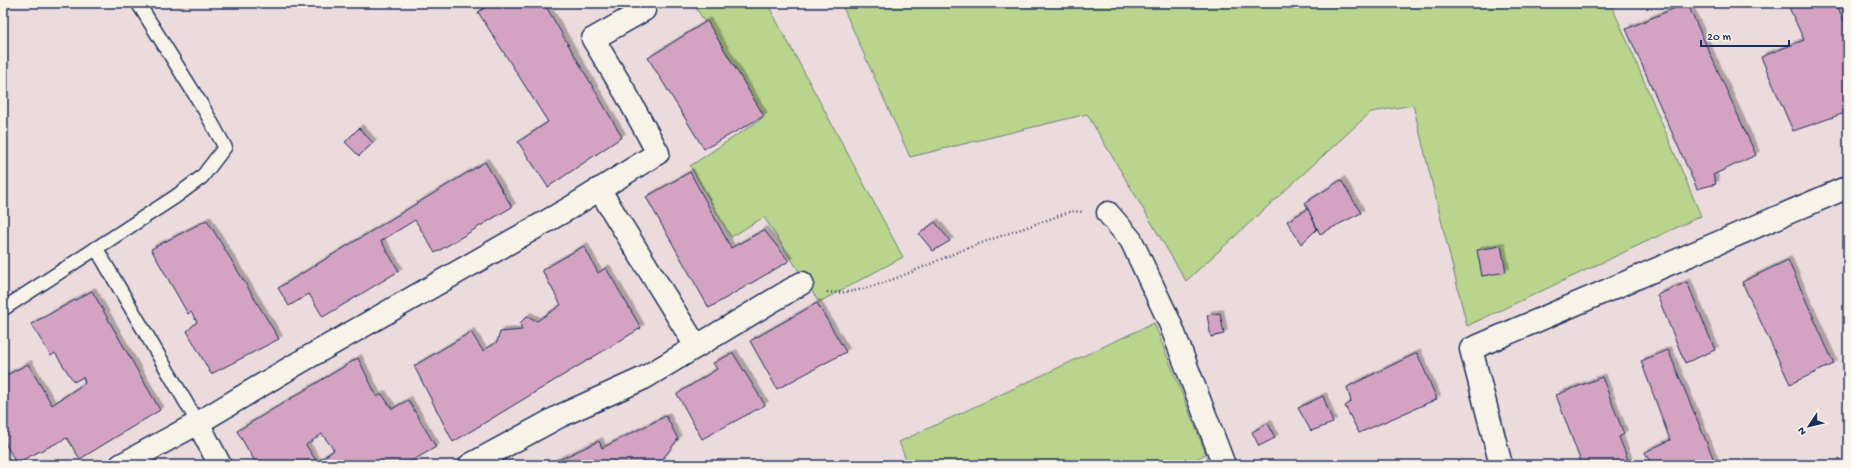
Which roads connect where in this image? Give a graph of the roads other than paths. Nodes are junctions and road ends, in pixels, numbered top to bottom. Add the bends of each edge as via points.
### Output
1 (138, 3) edge
2 (644, 10) dead end
3 (1848, 187) edge
4 (599, 189) junction
5 (1108, 213) road end
6 (96, 248) junction
7 (802, 283) road end
8 (3, 309) edge
9 (696, 346) junction
10 (198, 423) junction
11 (121, 465) edge
12 (220, 465) edge
13 (470, 465) edge
14 (1224, 465) edge
15 (1501, 465) edge

1 - 6 lane via 225,147 202,177
2 - 4 street via 593,39 626,92 658,153
3 - 15 street via 1471,349
4 - 9 street
4 - 10 street
5 - 14 street via 1131,240 1166,316
6 - 8 lane
6 - 10 lane
7 - 9 street
9 - 13 street via 644,378 560,416
10 - 11 street
10 - 12 street

